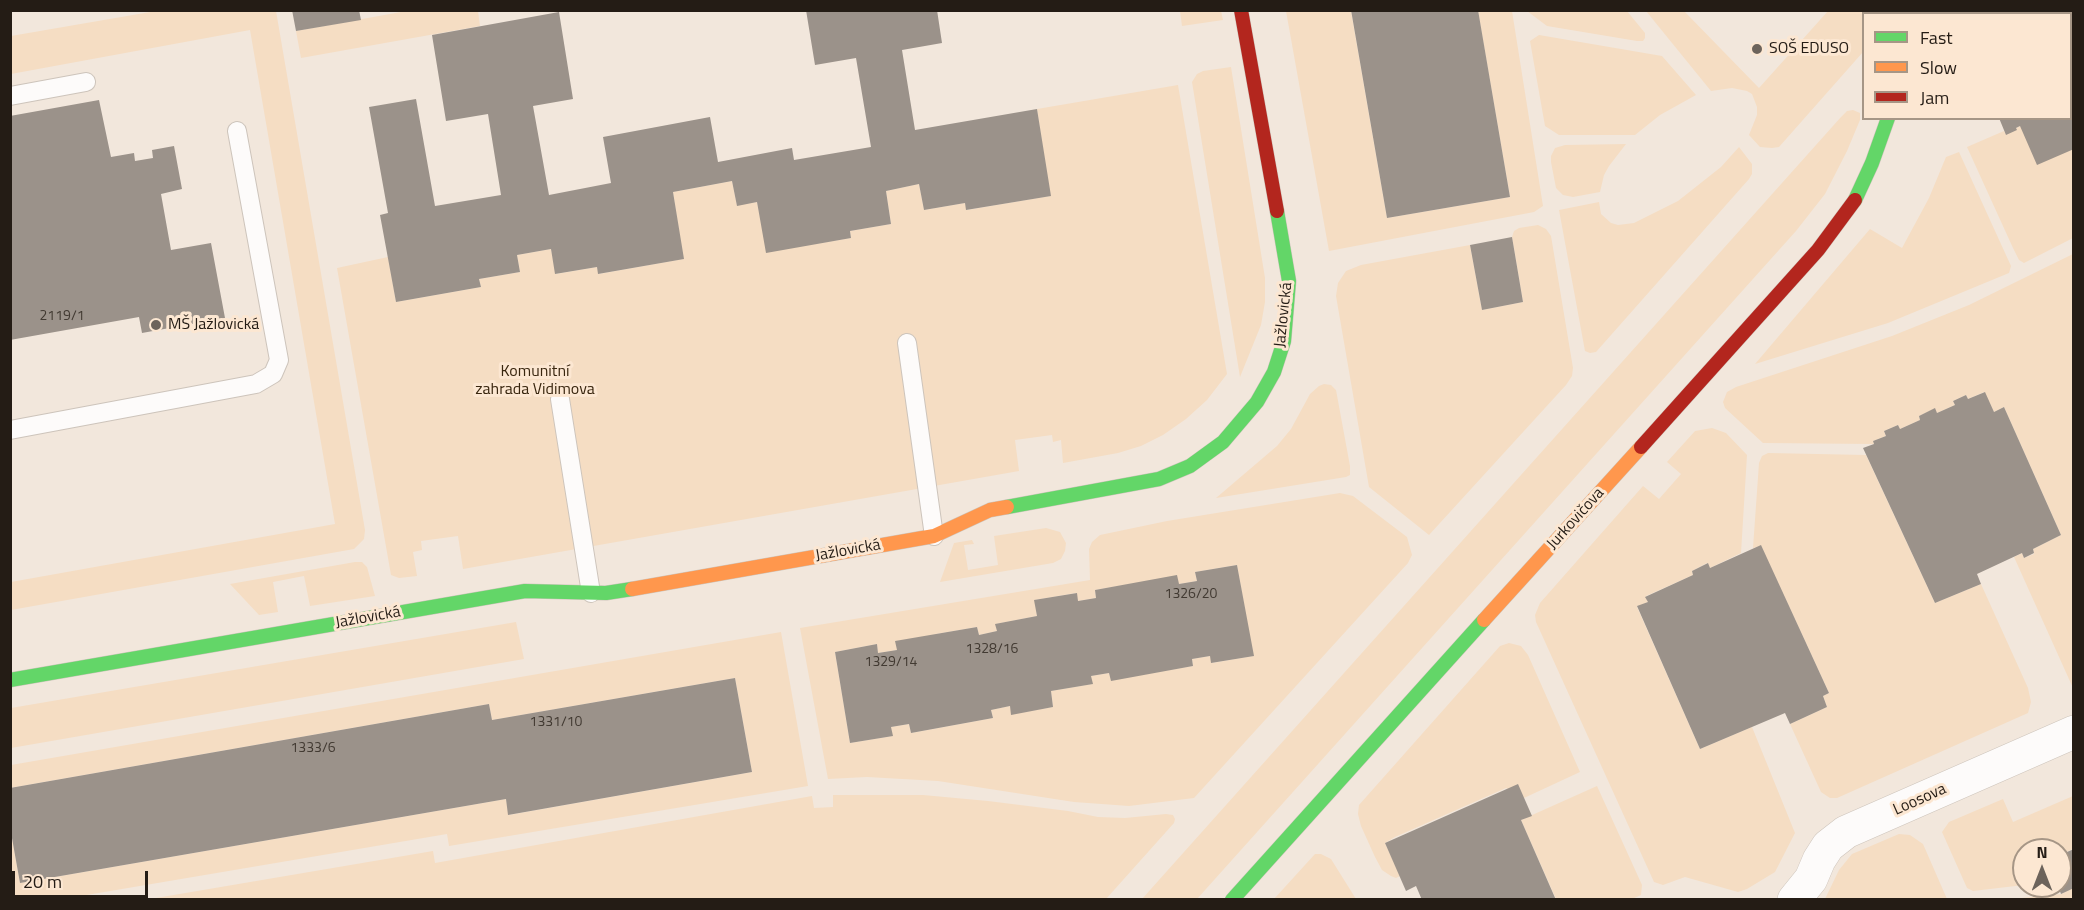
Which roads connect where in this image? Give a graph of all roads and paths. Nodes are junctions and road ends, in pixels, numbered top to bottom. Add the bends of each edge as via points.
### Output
1 (1241, 10) edge
2 (86, 82) dead end
3 (10, 96) edge
4 (1887, 120) edge
5 (237, 131) dead end
6 (907, 343) dead end
7 (560, 399) dead end
8 (10, 430) edge
9 (934, 536) junction
10 (591, 593) junction
11 (10, 680) edge
12 (2073, 732) edge
13 (1232, 900) edge
14 (1794, 900) edge

1 - 9 street, Jažlovická via 1289,280 1284,341 1274,372 1257,402 1223,442 1190,466 1159,479 990,510
2 - 3 lane
4 - 13 street, Jurkovičova via 1852,206 1818,250
5 - 8 lane via 279,360 273,374 256,384
6 - 9 lane
7 - 10 lane
9 - 10 street, Jažlovická
10 - 11 street, Jažlovická via 525,591
12 - 14 street, Loosova via 1846,832 1828,846 1811,879

